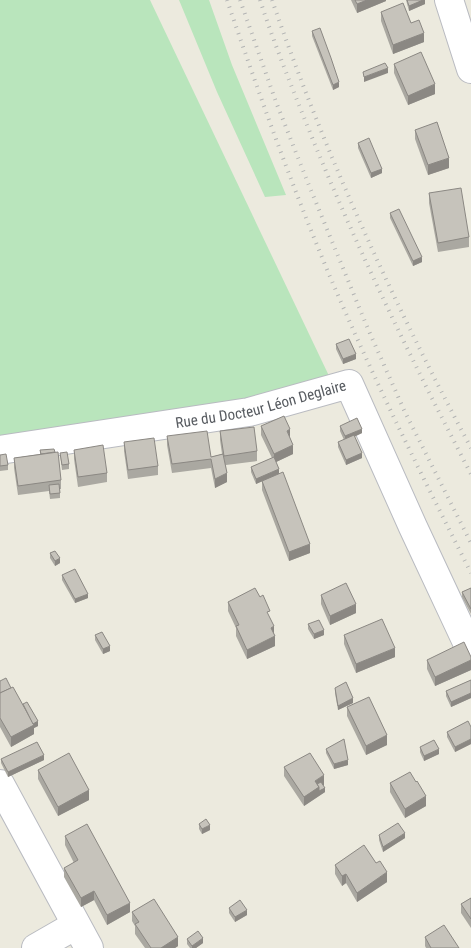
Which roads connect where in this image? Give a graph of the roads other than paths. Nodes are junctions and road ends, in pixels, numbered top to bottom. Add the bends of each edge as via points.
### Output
1 (449, 0) edge
2 (471, 70) edge
3 (0, 450) edge
4 (471, 651) edge
5 (0, 784) edge
6 (76, 924) junction
7 (36, 948) edge
8 (89, 948) edge

1 - 2 street
3 - 4 street, Rue du Docteur Léon Deglaire via 249,412 350,384
5 - 6 street
6 - 7 street
6 - 8 street

